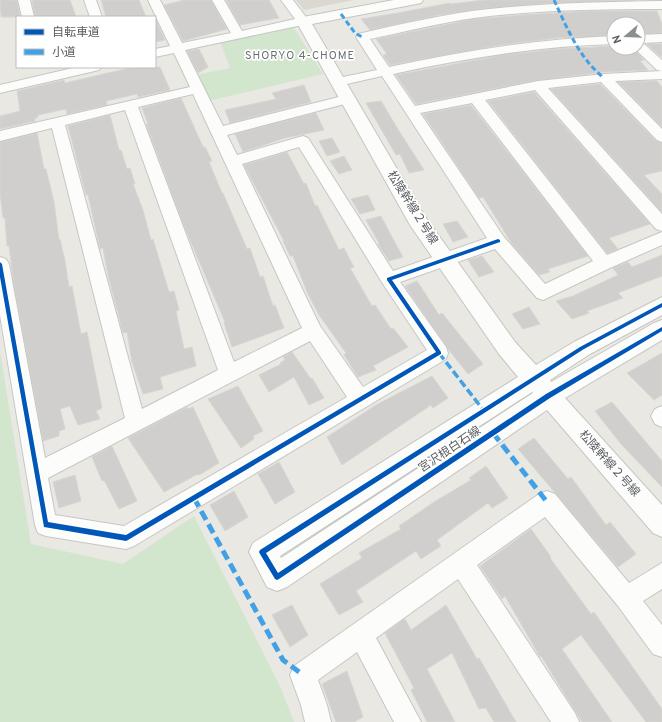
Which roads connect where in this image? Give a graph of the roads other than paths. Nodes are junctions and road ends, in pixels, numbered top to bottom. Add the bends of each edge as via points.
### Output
1 (24, 0) edge
2 (90, 0) edge
3 (154, 0) edge
4 (218, 0) edge
5 (287, 0) edge
6 (416, 0) edge
7 (662, 5) edge
8 (28, 16) edge
9 (96, 16) edge
10 (303, 21) junction
11 (238, 35) junction
12 (662, 38) edge
13 (646, 39) edge
14 (606, 40) edge
15 (177, 48) junction
16 (646, 52) edge
17 (156, 53) edge
18 (662, 67) edge
19 (85, 68) edge
20 (384, 72) junction
21 (42, 73) edge
22 (662, 75) edge
23 (604, 78) junction
24 (338, 82) junction
25 (538, 85) junction
26 (0, 89) edge
27 (197, 89) junction
28 (476, 97) junction
29 (347, 99) junction
30 (130, 105) junction
31 (410, 111) junction
32 (56, 122) junction
33 (218, 132) junction
34 (0, 136) edge
35 (662, 137) edge
36 (233, 161) junction
37 (662, 225) edge
38 (662, 238) edge
39 (498, 241) junction
40 (445, 260) junction
41 (604, 263) junction
42 (0, 264) edge
43 (389, 279) junction
44 (662, 305) edge
45 (6, 328) edge
46 (662, 329) edge
47 (313, 331) junction
48 (229, 374) junction
49 (541, 387) junction
50 (361, 400) junction
51 (136, 422) junction
52 (37, 473) junction
53 (662, 524) edge
54 (262, 552) dead end
55 (461, 562) junction
56 (662, 575) edge
57 (626, 598) junction
58 (361, 634) junction
59 (662, 645) edge
60 (318, 722) edge
61 (408, 722) edge
62 (566, 722) edge

1 - 8 street
2 - 9 street
3 - 15 street
4 - 11 street
5 - 10 street
6 - 10 street
7 - 20 street via 578,6 488,13 362,37
10 - 11 street
10 - 24 street, 松陵幹線２号線
11 - 15 street
12 - 13 street
14 - 20 street via 521,46
15 - 17 street
15 - 27 street
16 - 18 street
19 - 21 street
20 - 24 street
20 - 31 street
21 - 26 street
22 - 23 street
23 - 25 street
23 - 35 street
24 - 29 street, 松陵幹線２号線
25 - 28 street
25 - 37 street
27 - 30 street
27 - 33 street
28 - 31 street
28 - 41 street
29 - 33 street
29 - 40 street, 松陵幹線２号線 via 417,220
30 - 32 street
30 - 48 street
31 - 39 street
32 - 34 street
32 - 51 street
33 - 36 street
36 - 43 street via 303,141
36 - 47 street
38 - 41 street
39 - 40 street
39 - 41 street via 543,294
40 - 43 street
40 - 49 street, 松陵幹線２号線 via 507,348
42 - 45 street
43 - 50 street via 439,353
44 - 49 street via 582,348
45 - 52 street
46 - 49 street, 宮沢根白石線
47 - 48 street
47 - 50 street
48 - 51 street
49 - 53 street, 松陵幹線２号線
49 - 54 street, 宮沢根白石線 via 277,577
50 - 52 street via 126,538 46,525
51 - 52 street
55 - 57 street via 547,502
55 - 58 street
55 - 62 street
56 - 57 street
57 - 59 street
58 - 60 street via 303,675
58 - 61 street

